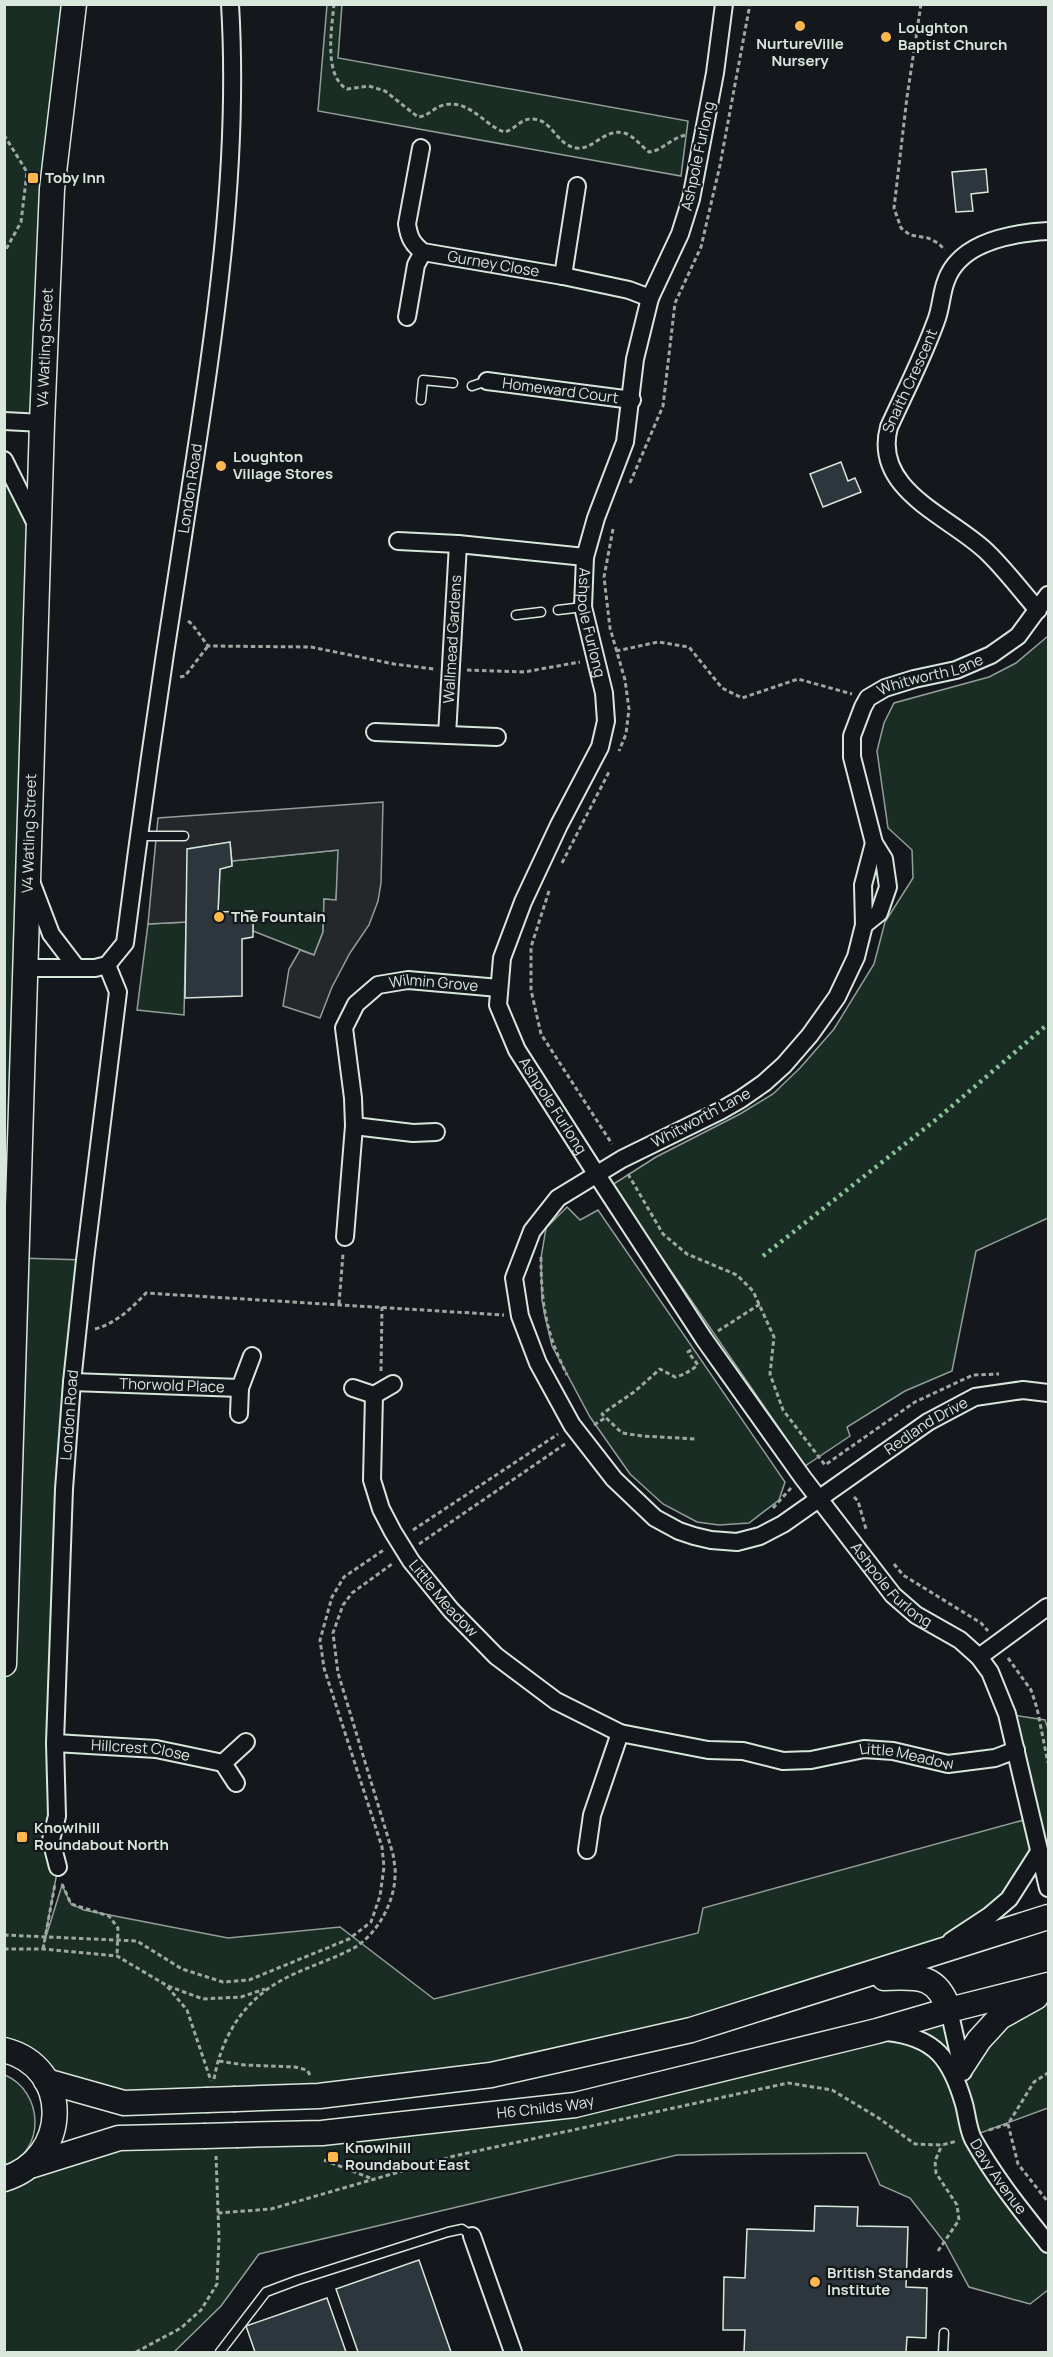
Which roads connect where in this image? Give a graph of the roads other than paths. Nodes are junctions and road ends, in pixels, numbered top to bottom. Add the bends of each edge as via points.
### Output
1 (74, 4) edge
2 (230, 4) edge
3 (724, 4) edge
4 (421, 148) dead end
5 (577, 186) dead end
6 (1048, 231) edge
7 (423, 252) junction
8 (563, 276) junction
9 (650, 298) junction
10 (407, 317) dead end
11 (453, 383) dead end
12 (479, 383) dead end
13 (421, 400) dead end
14 (632, 400) junction
15 (4, 421) edge
16 (42, 423) junction
17 (4, 460) edge
18 (39, 529) junction
19 (398, 541) dead end
20 (458, 544) junction
21 (585, 556) junction
22 (1048, 595) edge
23 (583, 607) junction
24 (558, 610) dead end
25 (1038, 610) junction
26 (542, 612) dead end
27 (516, 615) dead end
28 (375, 732) dead end
29 (447, 735) junction
30 (497, 737) dead end
31 (138, 836) junction
32 (184, 836) dead end
33 (874, 843) junction
34 (28, 875) junction
35 (864, 926) junction
36 (107, 964) junction
37 (25, 968) junction
38 (77, 968) junction
39 (499, 988) junction
40 (354, 1126) junction
41 (436, 1132) dead end
42 (597, 1175) junction
43 (345, 1237) road end
44 (252, 1356) dead end
45 (72, 1382) junction
46 (240, 1388) junction
47 (353, 1388) dead end
48 (1048, 1394) edge
49 (239, 1414) dead end
50 (818, 1499) junction
51 (1047, 1607) dead end
52 (979, 1657) junction
53 (4, 1664) edge
54 (620, 1733) junction
55 (246, 1742) dead end
56 (55, 1743) junction
57 (1016, 1750) junction
58 (224, 1763) junction
59 (237, 1783) dead end
60 (587, 1850) dead end
61 (1039, 1852) junction
62 (57, 1867) road end
63 (1048, 1888) edge
64 (1048, 1917) edge
65 (927, 1957) junction
66 (858, 1978) junction
67 (1048, 1988) edge
68 (949, 2010) junction
69 (877, 2031) junction
70 (4, 2050) edge
71 (962, 2066) junction
72 (46, 2080) junction
73 (964, 2102) junction
74 (33, 2165) junction
75 (4, 2179) edge
76 (472, 2236) joint
77 (1048, 2244) edge
78 (944, 2333) dead end
79 (220, 2352) edge
80 (513, 2352) edge
81 (944, 2352) edge

1 - 16 street, V4 Watling Street via 52,189
2 - 31 street, London Road via 226,226 201,424
3 - 9 street, Ashpole Furlong via 691,198 680,234
4 - 7 street via 407,224 413,245
5 - 8 street
6 - 25 street, Snaith Crescent via 994,240 957,263 946,280 937,320 885,442 888,463 901,486 986,551
7 - 8 street, Gurney Close
7 - 10 street via 416,265
8 - 9 street, Gurney Close
9 - 14 street, Ashpole Furlong via 635,359
11 - 13 lane via 423,380
12 - 14 street, Homeward Court
14 - 21 street, Ashpole Furlong via 625,442
15 - 16 street
16 - 18 street, V4 Watling Street
17 - 18 street
18 - 34 street, V4 Watling Street
19 - 20 street
20 - 21 street
20 - 29 street, Wallmead Gardens
21 - 23 street, Ashpole Furlong
22 - 25 street, Whitworth Lane
23 - 24 lane
23 - 39 street, Ashpole Furlong via 604,693 606,721 600,747 523,902 502,958
25 - 33 street, Whitworth Lane via 1018,636 991,655 956,670 885,688 868,699 852,736 852,757
26 - 27 lane
28 - 29 street
29 - 30 street
31 - 32 lane
31 - 36 street, London Road via 125,943
33 - 35 street, Whitworth Lane via 863,885
33 - 35 street, Whitworth Lane via 884,859 888,887 879,913
34 - 37 street, V4 Watling Street
34 - 38 street via 51,934
35 - 42 street, Whitworth Lane via 856,957 837,997 784,1065 720,1111
36 - 38 street
36 - 45 street, London Road via 118,992
37 - 38 street
37 - 53 street, V4 Watling Street
39 - 40 street, Wilmin Grove via 408,980 378,985 357,1004 344,1028
39 - 42 street, Ashpole Furlong via 498,1005 517,1050
40 - 41 street
40 - 43 street, Wilmin Grove
42 - 50 street, Ashpole Furlong via 704,1339
42 - 50 street via 558,1198 532,1231 514,1278 520,1316 538,1364 580,1430 614,1479 655,1518 694,1536 737,1542 760,1536
44 - 46 street, Thorwold Place
45 - 46 street, Thorwold Place
45 - 56 street, London Road via 64,1488
46 - 49 street
47 - 54 street, Little Meadow via 382,1390 372,1479 381,1509 402,1547 451,1610 496,1656 556,1701
48 - 50 street, Redland Drive via 1023,1390 975,1397 928,1422
50 - 52 street, Ashpole Furlong via 893,1595
51 - 52 street
52 - 57 street, Ashpole Furlong via 999,1693
54 - 57 street, Little Meadow via 708,1750 743,1751 783,1761 811,1760 864,1749 893,1751 948,1764 995,1758
54 - 60 street via 592,1815
55 - 58 street
56 - 58 street, Hillcrest Close via 156,1749
56 - 62 street, London Road via 57,1816 51,1840
57 - 61 street, Ashpole Furlong
58 - 59 street
61 - 63 street, Ashpole Furlong
61 - 65 street via 1009,1899 989,1917
64 - 65 street
65 - 66 street
66 - 68 street via 914,1977 930,1981 943,1993
66 - 72 street, bridge via 691,2030 491,2076 319,2096 124,2103
67 - 68 street, H6 Childs Way
67 - 71 street via 1000,2017
68 - 69 street, H6 Childs Way
68 - 71 street, Davy Avenue
69 - 73 street, Davy Avenue via 906,2034 929,2043 948,2065
69 - 74 street, H6 Childs Way, bridge via 575,2105 334,2132 238,2135 210,2141 118,2138
70 - 72 street via 36,2067
71 - 73 street, Davy Avenue
72 - 74 street via 53,2098 54,2125 45,2151
73 - 77 street, Davy Avenue via 971,2136 996,2178
74 - 75 street, H6 Childs Way
76 - 79 lane via 462,2229 448,2232 266,2292
76 - 80 street
78 - 81 lane

